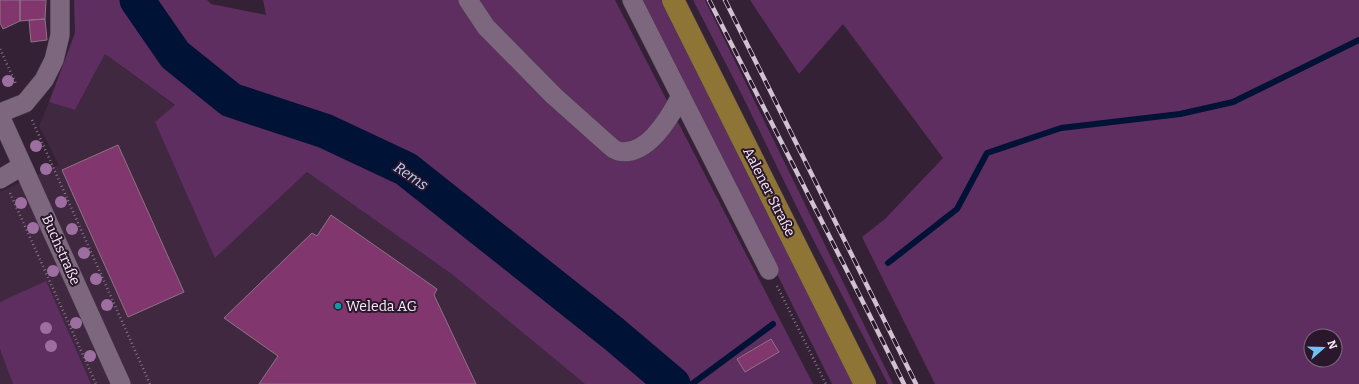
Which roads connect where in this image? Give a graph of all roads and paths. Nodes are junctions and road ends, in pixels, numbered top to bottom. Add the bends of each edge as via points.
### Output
1 (60, 0) edge
2 (468, 0) edge
3 (632, 0) edge
4 (673, 0) edge
5 (0, 49) edge
6 (681, 96) junction
7 (25, 103) junction
8 (0, 114) edge
9 (22, 166) junction
10 (1, 178) edge
11 (769, 270) joint
12 (96, 384) edge
13 (121, 384) edge
14 (150, 384) edge
15 (826, 384) edge
16 (865, 384) edge

1 - 7 street via 60,36 54,60 44,80
2 - 6 street via 486,27 549,91 618,151 644,146 668,120
3 - 6 street
4 - 16 main road, Aalener Straße
5 - 7 path
6 - 11 street
7 - 8 street
7 - 14 path
8 - 9 street, Buchstraße
9 - 10 street
9 - 13 street, Buchstraße
10 - 12 path
11 - 15 path

